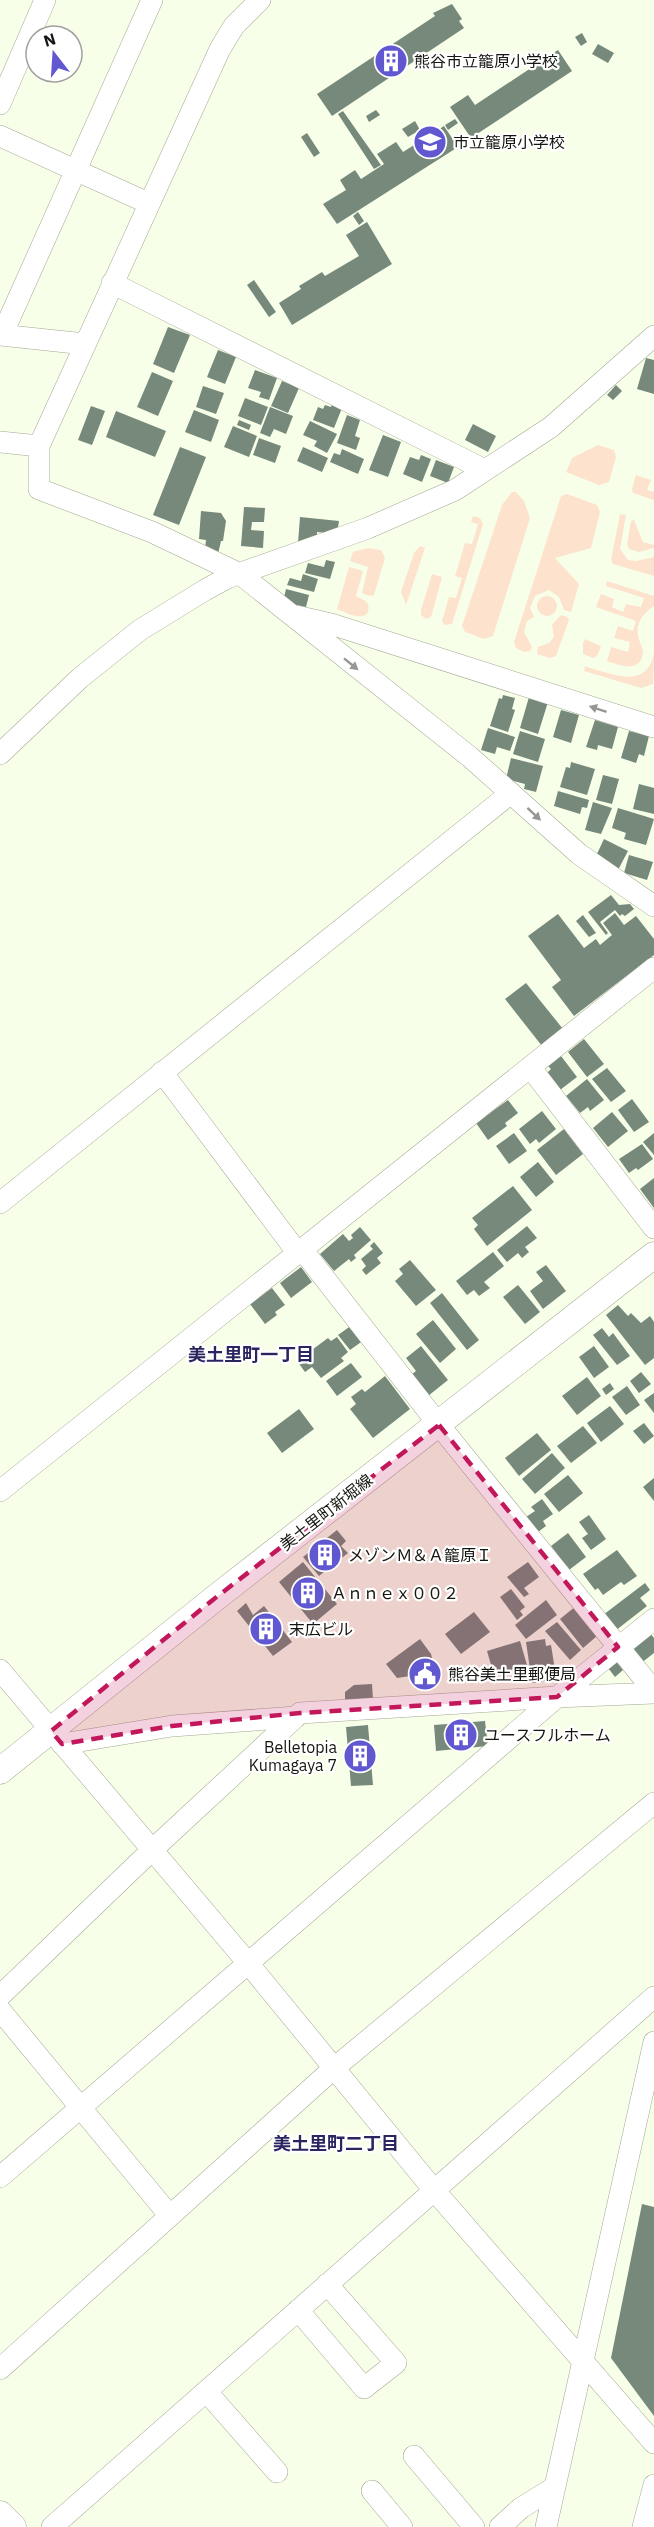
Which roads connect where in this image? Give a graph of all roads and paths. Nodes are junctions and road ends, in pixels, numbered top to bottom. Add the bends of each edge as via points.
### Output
1 (45, 0) edge
2 (152, 0) edge
3 (255, 1) edge
4 (0, 104) edge
5 (0, 136) edge
6 (75, 170) junction
7 (148, 203) junction
8 (112, 283) junction
9 (1, 335) edge
10 (654, 336) edge
11 (85, 344) junction
12 (0, 442) edge
13 (39, 446) junction
14 (485, 470) junction
15 (240, 574) junction
16 (327, 633) junction
17 (654, 727) edge
18 (0, 754) edge
19 (511, 793) junction
20 (654, 906) edge
21 (654, 968) edge
22 (530, 1067) junction
23 (162, 1072) junction
24 (0, 1203) edge
25 (654, 1228) edge
26 (299, 1250) junction
27 (654, 1255) edge
28 (439, 1425) junction
29 (0, 1491) edge
30 (654, 1619) edge
31 (618, 1647) junction
32 (0, 1670) edge
33 (654, 1692) edge
34 (557, 1697) junction
35 (296, 1717) junction
36 (57, 1737) junction
37 (0, 1771) edge
38 (654, 1803) edge
39 (152, 1850) junction
40 (248, 1963) junction
41 (0, 1996) edge
42 (654, 1996) edge
43 (0, 2010) edge
44 (654, 2042) edge
45 (333, 2069) junction
46 (80, 2108) junction
47 (0, 2177) edge
48 (433, 2189) junction
49 (170, 2216) junction
50 (327, 2284) junction
51 (298, 2310) junction
52 (584, 2363) junction
53 (0, 2369) edge
54 (206, 2391) junction
55 (654, 2442) edge
56 (414, 2456) dead end
57 (277, 2472) dead end
58 (654, 2485) edge
59 (555, 2487) junction
60 (372, 2491) dead end
61 (0, 2514) edge
62 (13, 2527) edge
63 (52, 2527) edge
64 (402, 2527) edge
65 (474, 2527) edge
66 (500, 2527) edge
67 (546, 2527) edge
68 (643, 2527) edge

1 - 4 street
2 - 6 street
3 - 7 street via 220,49
5 - 6 street
6 - 7 street
6 - 9 street
7 - 8 street
8 - 11 street
8 - 14 street
9 - 11 street
10 - 14 street via 551,427
11 - 13 street
12 - 13 street
13 - 15 street via 39,489 152,532
14 - 15 street via 455,490 368,528
15 - 16 street via 290,615
15 - 18 street via 205,590 140,630 80,678
17 -> 16 street
16 -> 19 street
19 -> 20 street via 579,854
19 - 23 street
21 - 22 street
22 - 25 street
22 - 26 street
23 - 24 street
23 - 26 street
26 - 28 street
26 - 29 street
27 - 28 main road, 美土里町新堀線
28 - 31 street
28 - 36 main road, 美土里町新堀線 via 223,1592
30 - 31 street
31 - 33 street
31 - 34 street
32 - 36 street
33 - 34 street
34 - 35 street via 300,1713
34 - 40 street
35 - 36 street
35 - 39 street
36 - 37 main road, 美土里町新堀線
36 - 39 street
38 - 45 street
39 - 40 street
39 - 41 street
40 - 45 street
40 - 46 street
42 - 48 street
43 - 46 street
44 - 52 street
45 - 48 street
45 - 49 street
46 - 47 street
46 - 49 street
48 - 50 street
48 - 52 street
49 - 53 street
50 - 51 street
50 - 51 street via 396,2363 364,2388
51 - 54 street
52 - 55 street
52 - 59 street
54 - 57 street
54 - 63 street
56 - 65 street
58 - 68 street
59 - 66 street via 521,2508
59 - 67 street
60 - 64 street
61 - 62 main road

